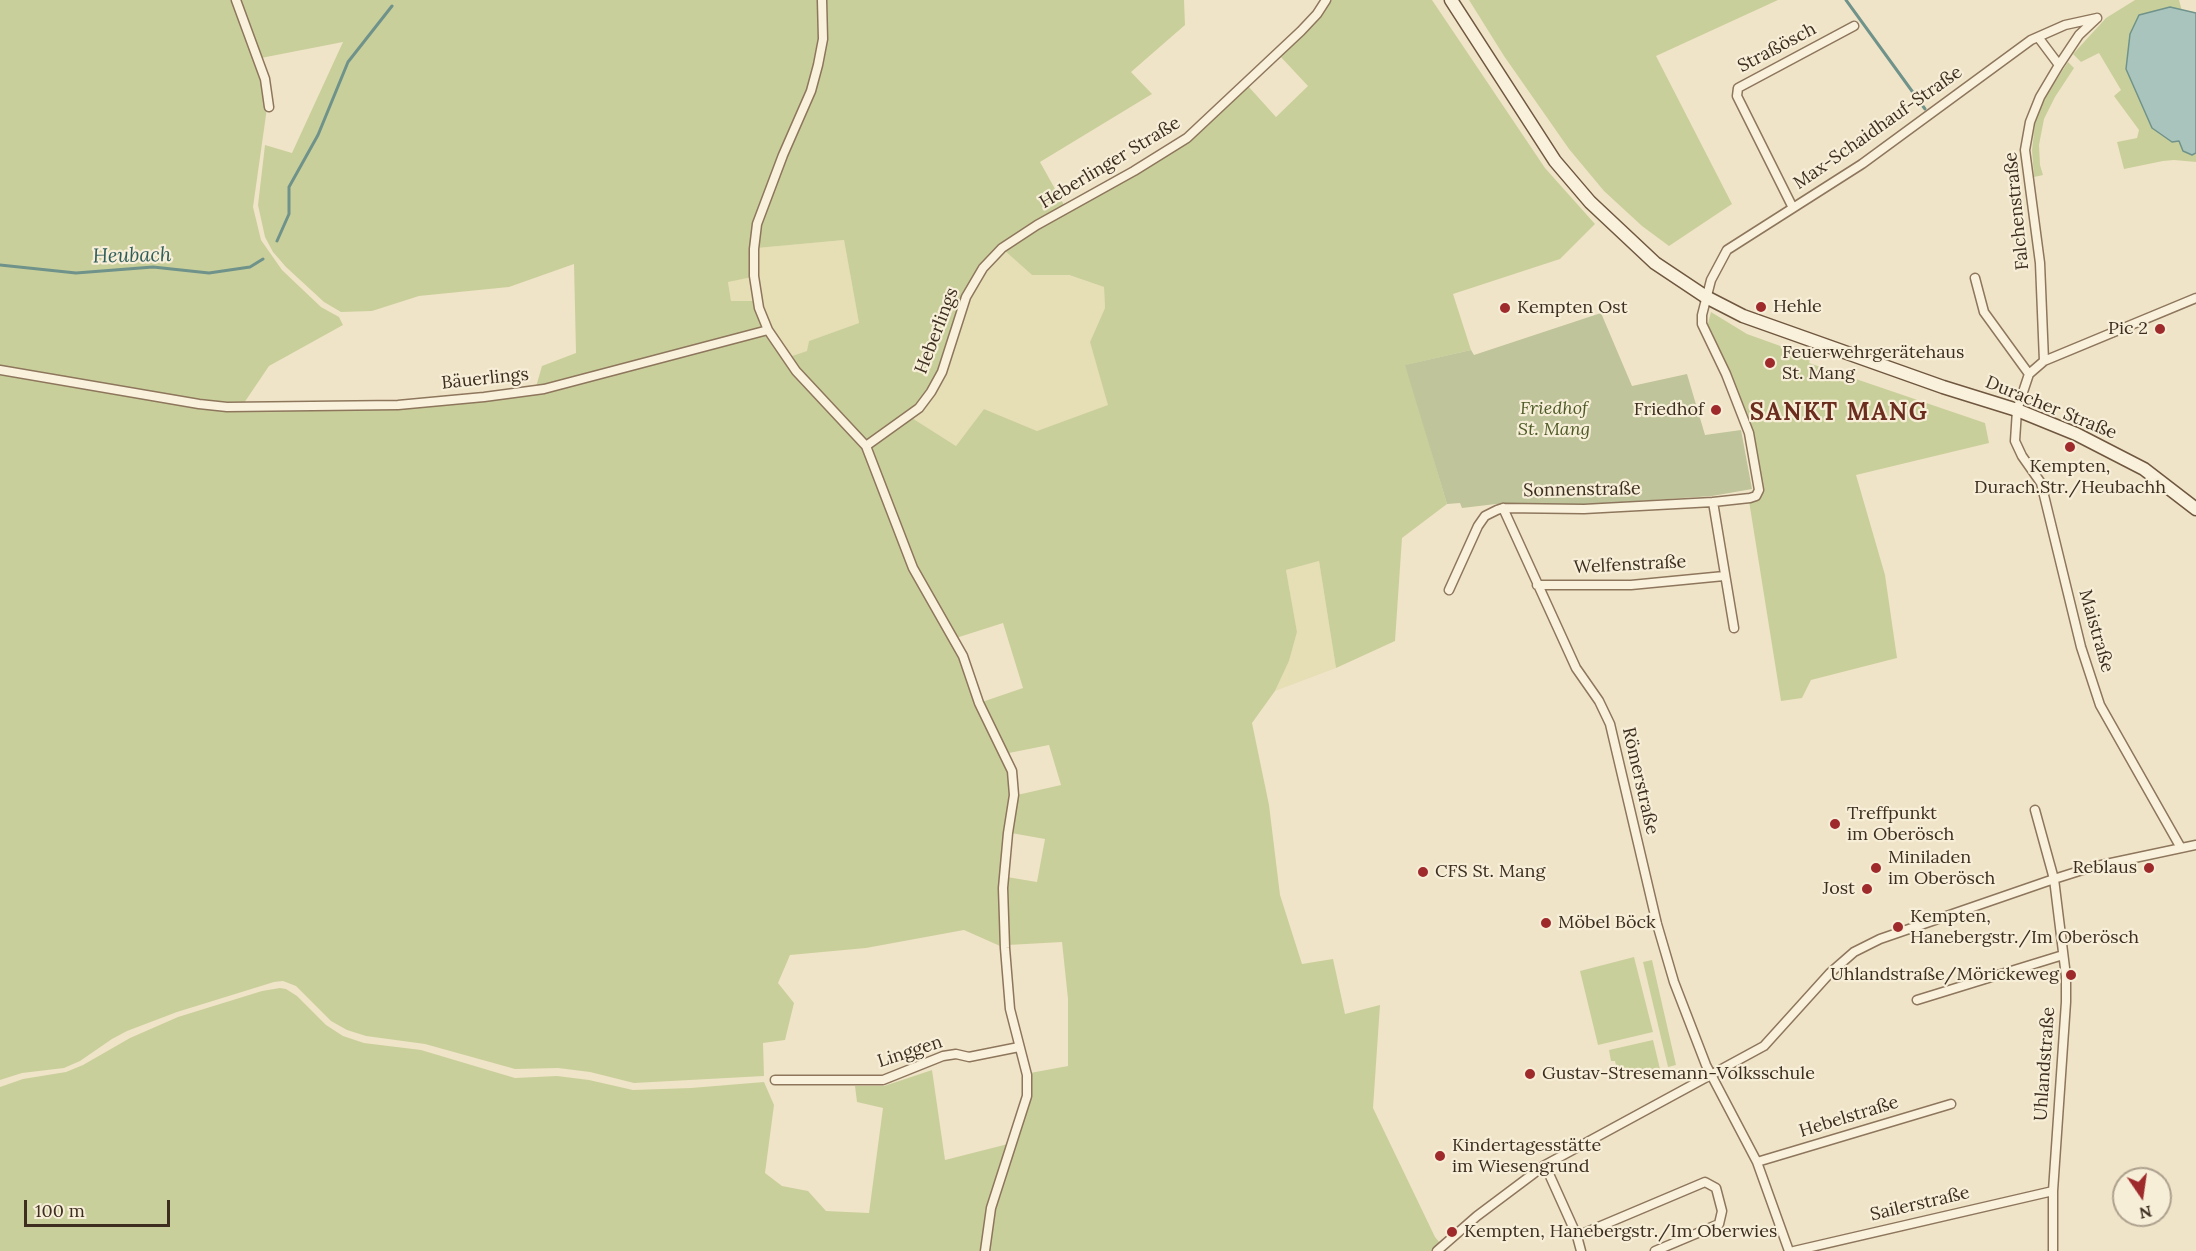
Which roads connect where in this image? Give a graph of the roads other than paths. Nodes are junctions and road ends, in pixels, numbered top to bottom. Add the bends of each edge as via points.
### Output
1 (236, 0) edge
2 (822, 0) edge
3 (1326, 0) edge
4 (1451, 0) edge
5 (2097, 18) joint
6 (1854, 26) dead end
7 (2038, 37) junction
8 (2059, 65) junction
9 (269, 107) dead end
10 (1793, 208) junction
11 (1037, 225) joint
12 (1975, 278) dead end
13 (2196, 298) edge
14 (1710, 299) junction
15 (768, 330) junction
16 (2044, 361) junction
17 (0, 370) edge
18 (2029, 374) junction
19 (2017, 410) junction
20 (866, 446) junction
21 (1759, 490) joint
22 (1713, 502) junction
23 (1503, 508) junction
24 (2196, 509) edge
25 (1724, 576) junction
26 (1537, 585) junction
27 (1449, 590) dead end
28 (1734, 628) dead end
29 (2036, 810) dead end
30 (2196, 845) edge
31 (2181, 848) junction
32 (2054, 879) junction
33 (2063, 955) junction
34 (1917, 1000) dead end
35 (1018, 1047) junction
36 (1710, 1075) junction
37 (775, 1080) dead end
38 (1951, 1104) dead end
39 (1757, 1162) junction
40 (1545, 1165) junction
41 (2053, 1191) junction
42 (1577, 1236) junction
43 (985, 1251) edge
44 (1437, 1251) edge
45 (1581, 1251) edge
46 (1655, 1251) edge
47 (1789, 1251) edge
48 (1794, 1251) edge
49 (2053, 1251) edge

1 - 9 street via 266,79
2 - 15 street via 823,39 811,91 758,224 754,276 759,308
3 - 11 street, Heberlinger Straße via 1301,31 1187,138
4 - 14 main road, Duracher Straße via 1555,160 1590,202 1652,261
5 - 7 street, Max-Schaidhauf-Straße via 2064,25
5 - 8 street, Falchenstraße via 2079,35
6 - 10 street, Straßösch via 1738,88 1737,96
7 - 8 street
7 - 10 street, Max-Schaidhauf-Straße via 1862,164
8 - 16 street, Falchenstraße via 2030,122 2025,150 2040,263
10 - 14 street, Max-Schaidhauf-Straße via 1728,250 1711,280
11 - 20 street, Heberlings via 1002,248 980,272 966,297 942,372 931,393 919,408
12 - 18 street via 1984,312
13 - 16 street
14 - 19 main road, Duracher Straße via 1737,313
14 - 21 street, Max-Schaidhauf-Straße via 1702,315 1703,328 1749,433
15 - 17 street, Bäuerlings via 544,389 374,406 227,407
15 - 20 street via 796,371
16 - 18 street
18 - 19 street, Maistraße
19 - 24 main road, Duracher Straße via 2125,458
19 - 31 street, Maistraße via 2015,441 2041,483 2081,647 2100,705
20 - 35 street via 913,568 963,656 979,703 1012,771 1014,795 1003,888 1010,1009
21 - 22 street, Sonnenstraße via 1750,498
22 - 23 street, Sonnenstraße via 1584,509
22 - 25 street
23 - 26 street, Römerstraße
23 - 27 street, Sonnenstraße via 1485,516 1478,526
25 - 26 street, Welfenstraße via 1631,585
25 - 28 street
26 - 36 street, Römerstraße via 1576,668 1610,724 1657,924
29 - 32 street, Uhlandstraße
30 - 31 street
31 - 32 street
32 - 33 street, Uhlandstraße
32 - 36 street via 1880,939 1854,952 1764,1046
33 - 34 street
33 - 41 street, Uhlandstraße via 2066,1002
35 - 37 street, Linggen via 969,1057 950,1054 883,1080
35 - 43 street via 1027,1075 1027,1096 991,1208
36 - 39 street, Römerstraße
36 - 40 street
38 - 39 street, Hebelstraße
39 - 47 street, Römerstraße
40 - 42 street
40 - 44 street
41 - 48 street, Sailerstraße
41 - 49 street, Uhlandstraße
42 - 45 street
42 - 46 street via 1706,1182 1716,1188 1722,1211 1719,1224

